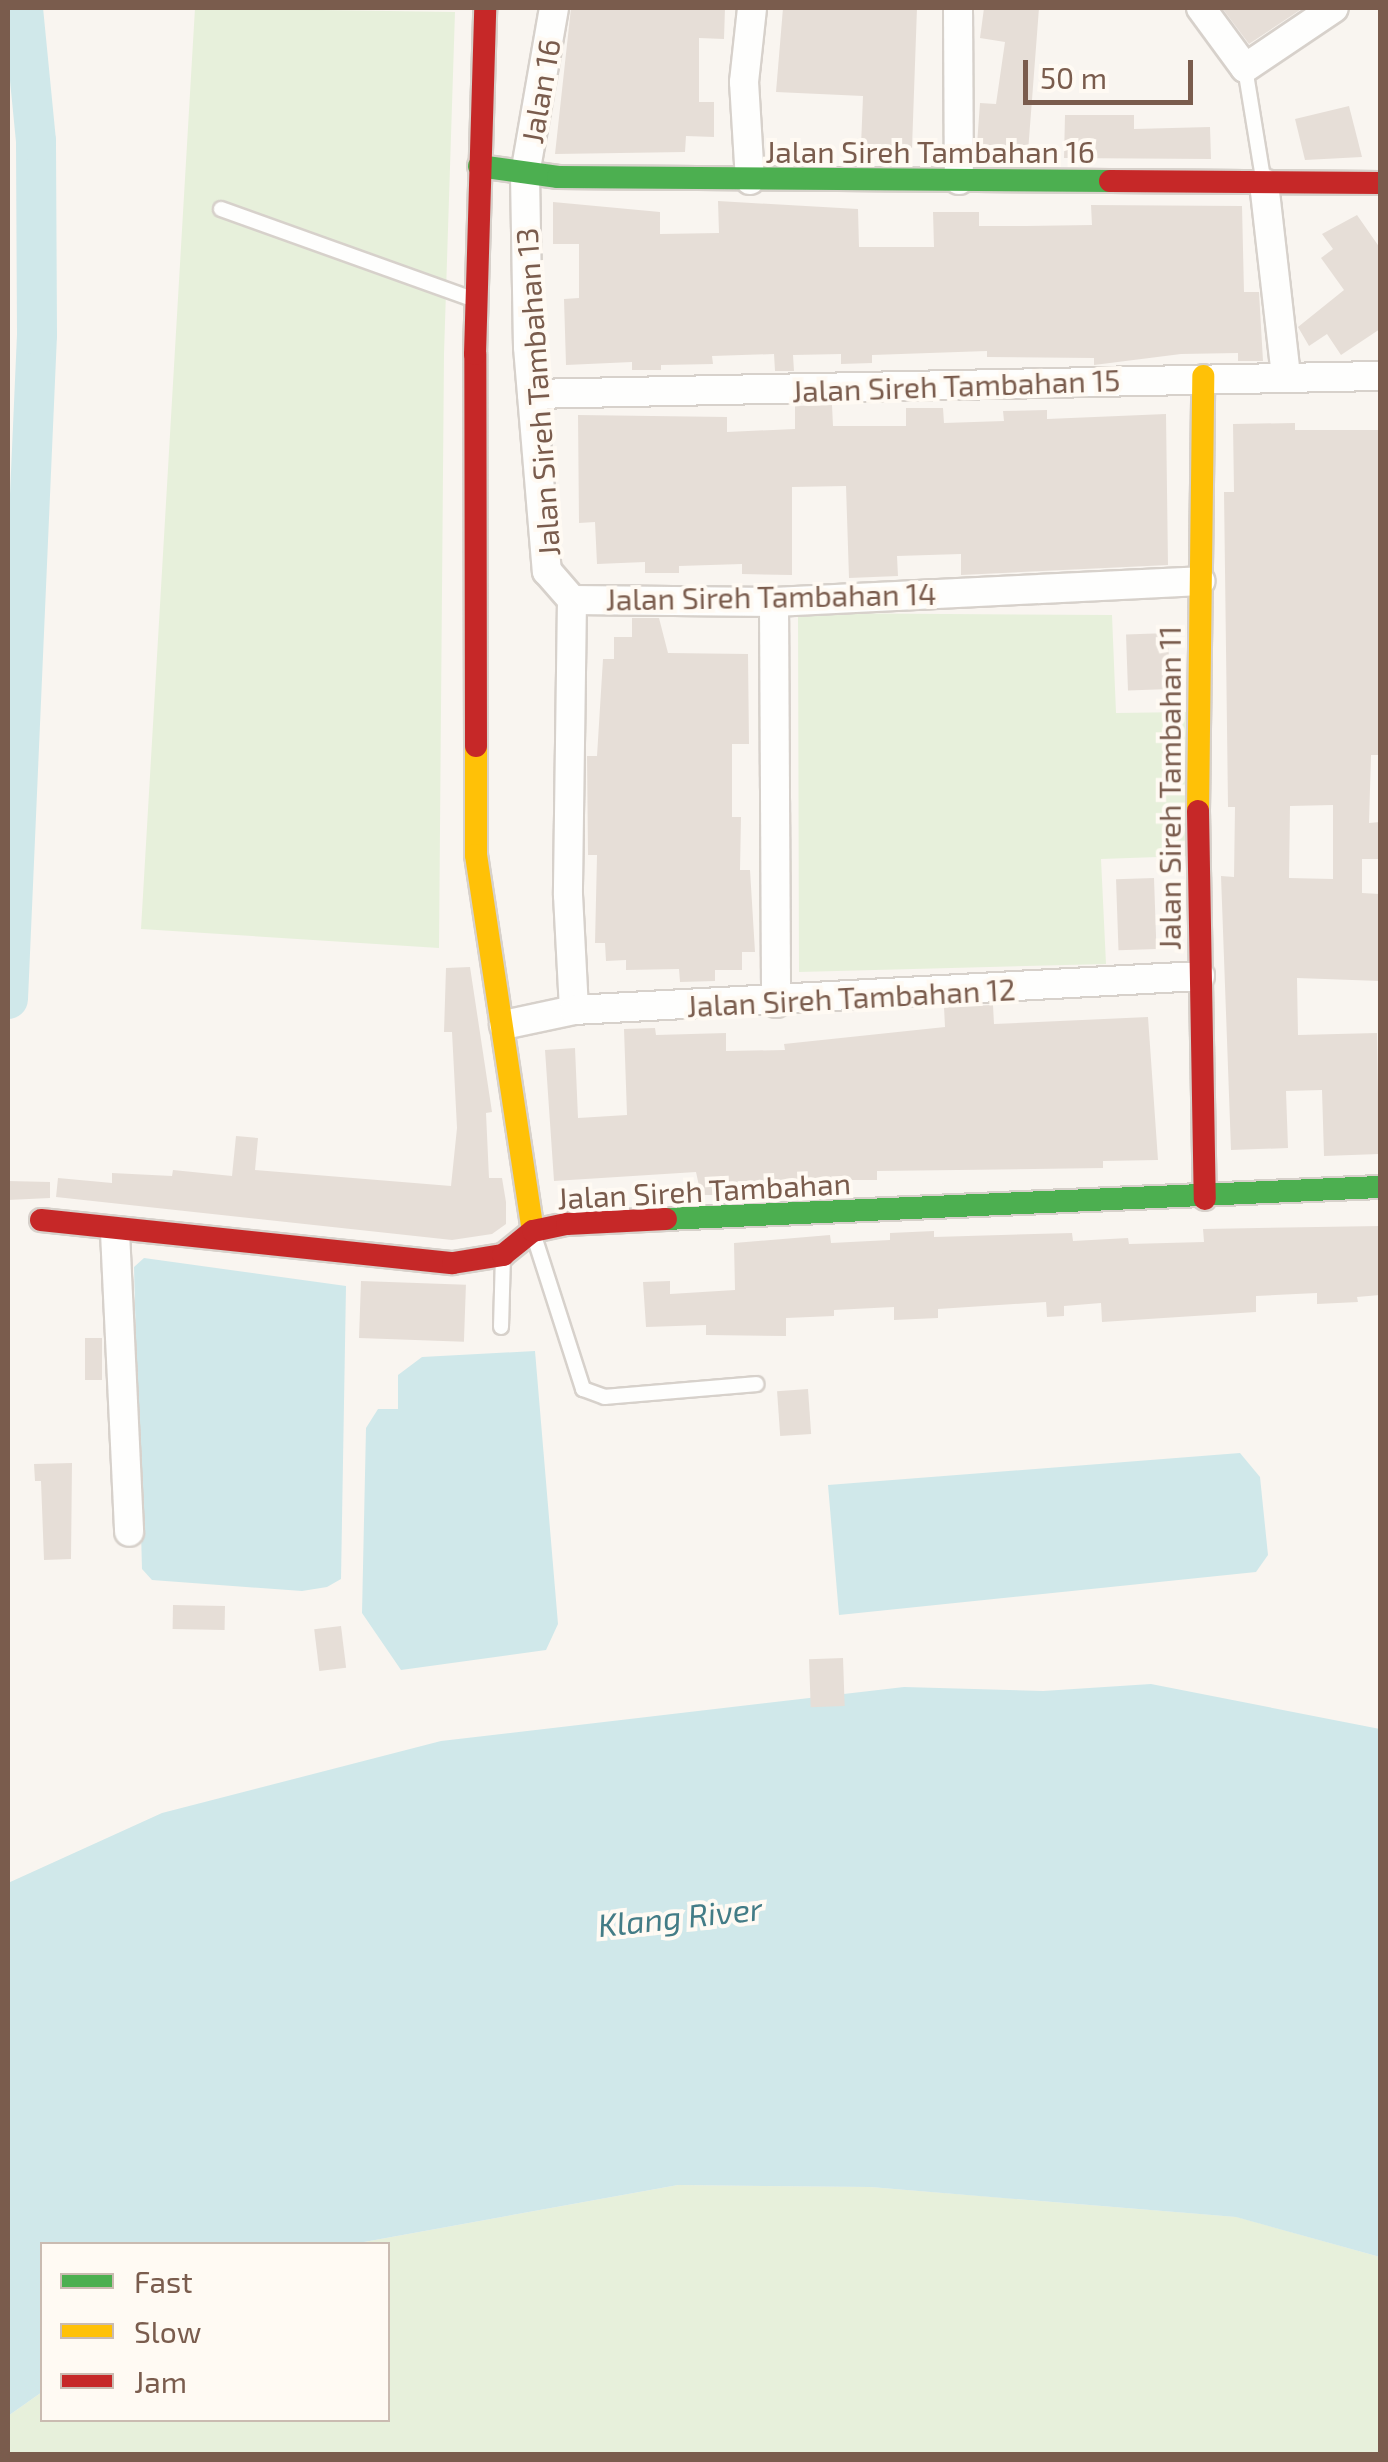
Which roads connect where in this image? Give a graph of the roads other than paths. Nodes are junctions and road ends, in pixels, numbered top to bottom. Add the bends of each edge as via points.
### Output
1 (485, 8) edge
2 (554, 8) edge
3 (752, 8) edge
4 (958, 8) edge
5 (1201, 8) edge
6 (1334, 8) edge
7 (1245, 68) junction
8 (480, 166) junction
9 (525, 175) junction
10 (750, 180) junction
11 (958, 180) junction
12 (1264, 183) junction
13 (1380, 183) edge
14 (221, 209) dead end
15 (477, 301) junction
16 (1203, 376) junction
17 (1286, 376) junction
18 (1380, 376) edge
19 (532, 394) junction
20 (1200, 581) junction
21 (572, 600) junction
22 (774, 602) junction
23 (1200, 976) junction
24 (776, 1003) junction
25 (574, 1010) junction
26 (504, 1025) junction
27 (1380, 1187) edge
28 (1205, 1200) junction
29 (42, 1220) dead end
30 (532, 1231) junction
31 (115, 1232) junction
32 (503, 1255) junction
33 (501, 1327) dead end
34 (756, 1384) dead end
35 (129, 1532) dead end

1 - 8 street
2 - 9 street, Jalan 16
3 - 10 street via 744,82
4 - 11 street
5 - 7 street
6 - 7 street
7 - 12 lane
8 - 9 street, Jalan Sireh Tambahan 16
8 - 15 street
9 - 10 street, Jalan Sireh Tambahan 16
9 - 19 street, Jalan Sireh Tambahan 13
10 - 11 street, Jalan Sireh Tambahan 16
11 - 12 street, Jalan Sireh Tambahan 16
12 - 13 street, Jalan Sireh Tambahan 16
12 - 17 street
14 - 15 lane
15 - 26 street via 476,855
16 - 17 street, Jalan Sireh Tambahan 15
16 - 19 street, Jalan Sireh Tambahan 15
16 - 20 street, Jalan Sireh Tambahan 11
17 - 18 street, Jalan Sireh Tambahan 15
19 - 21 street, Jalan Sireh Tambahan 13 via 547,570
20 - 22 street, Jalan Sireh Tambahan 14
20 - 23 street, Jalan Sireh Tambahan 11
21 - 22 street, Jalan Sireh Tambahan 14
21 - 25 street, Jalan Sireh Tambahan 14 via 568,895
22 - 24 street
23 - 24 street, Jalan Sireh Tambahan 12
23 - 28 street, Jalan Sireh Tambahan 11
24 - 25 street, Jalan Sireh Tambahan 12
25 - 26 street, Jalan Sireh Tambahan 12
26 - 30 street
27 - 28 street, Jalan Sireh Tambahan
28 - 30 street, Jalan Sireh Tambahan via 739,1215
29 - 31 street
30 - 32 street, Jalan Sireh Tambahan
30 - 34 lane via 583,1389 606,1397
31 - 32 street via 452,1263
31 - 35 street
32 - 33 lane

